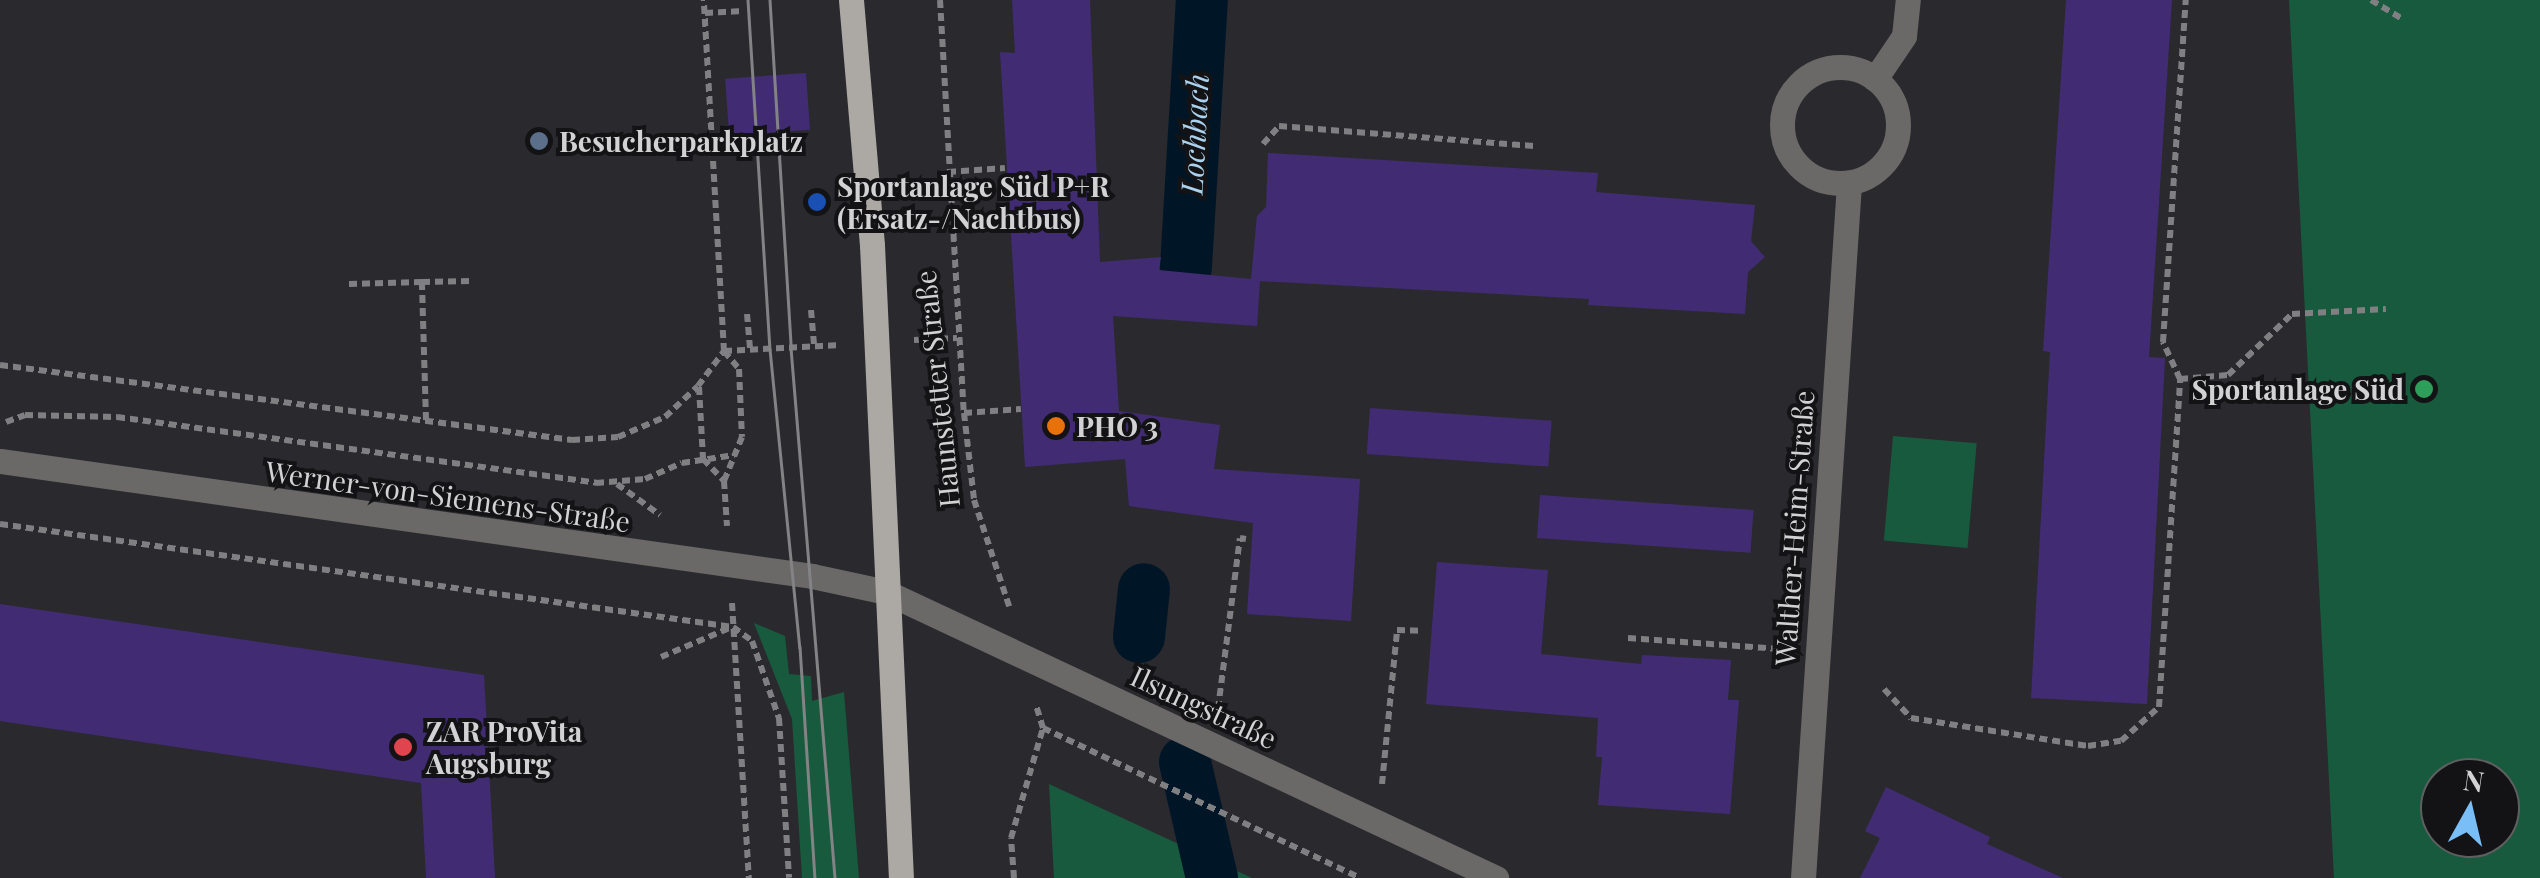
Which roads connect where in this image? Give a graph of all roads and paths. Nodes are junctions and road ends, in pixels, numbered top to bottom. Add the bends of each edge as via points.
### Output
1 (704, 0) edge
2 (850, 0) edge
3 (940, 0) edge
4 (1908, 0) edge
5 (2186, 0) edge
6 (2371, 0) edge
7 (743, 11) dead end
8 (705, 13) junction
9 (2403, 18) dead end
10 (1874, 79) junction
11 (1263, 144) dead end
12 (1534, 146) dead end
13 (1006, 168) dead end
14 (948, 172) junction
15 (1849, 183) junction
16 (470, 281) dead end
17 (422, 282) junction
18 (349, 284) dead end
19 (2386, 309) dead end
20 (811, 310) dead end
21 (748, 314) dead end
22 (814, 347) dead end
23 (724, 350) junction
24 (750, 350) dead end
25 (0, 365) edge
26 (2180, 379) junction
27 (698, 386) junction
28 (1021, 409) dead end
29 (964, 413) junction
30 (426, 420) junction
31 (0, 424) edge
32 (734, 455) junction
33 (703, 459) junction
34 (0, 462) edge
35 (0, 524) edge
36 (1246, 539) dead end
37 (886, 592) junction
38 (734, 627) junction
39 (1421, 631) dead end
40 (1628, 638) dead end
41 (1815, 651) junction
42 (1019, 654) junction
43 (661, 657) dead end
44 (1884, 689) dead end
45 (1043, 728) junction
46 (1213, 745) junction
47 (1378, 822) junction
48 (748, 878) edge
49 (789, 878) edge
50 (901, 878) edge
51 (1014, 878) edge
52 (1360, 878) edge
53 (1496, 878) edge
54 (1803, 878) edge

1 - 8 path
2 - 37 main road, Haunstetter Straße via 872,245
3 - 14 path, Haunstetter Straße
4 - 10 street via 1904,36
5 - 26 path via 2163,342
6 - 9 path
7 - 8 path
8 - 23 path
10 - 15 street via 1896,111 1894,148 1883,165
10 - 15 street via 1845,67 1824,69 1792,92 1784,109 1782,129 1798,166 1830,183
11 - 12 path via 1279,126
13 - 14 path
14 - 29 path, Haunstetter Straße
15 - 41 street, Walther-Heim-Straße
16 - 17 path
17 - 18 path
17 - 30 path
19 - 26 path via 2292,314 2228,375
20 - 22 path
21 - 24 path
23 - 27 path
23 - 32 path via 738,370 742,437
25 - 30 path
26 - 44 path via 2159,707 2120,742 2088,746 1910,718
27 - 30 path via 665,417 618,437 572,440
27 - 33 path
28 - 29 path
29 - 42 path, Haunstetter Straße via 974,500 1003,578
31 - 33 path via 25,415 118,417 596,483 645,479
32 - 33 path
32 - 33 path via 724,481
34 - 37 street, Werner-von-Siemens-Straße via 812,576
35 - 38 path
36 - 46 path via 1240,538
37 - 42 street, Ilsungstraße
37 - 50 main road, Haunstetter Straße
38 - 43 path
38 - 48 path
38 - 49 path via 752,640 779,718
39 - 47 path via 1397,630
40 - 41 path
41 - 54 street, Walther-Heim-Straße
42 - 45 path, Haunstetter Straße
42 - 46 street, Ilsungstraße
45 - 51 path via 1011,838
45 - 52 path
46 - 47 street, Ilsungstraße
47 - 53 street, Ilsungstraße

